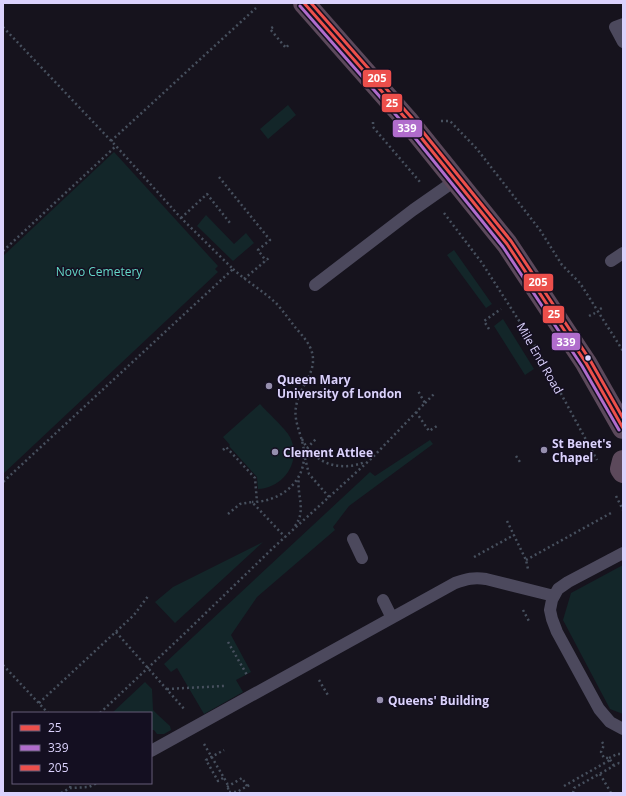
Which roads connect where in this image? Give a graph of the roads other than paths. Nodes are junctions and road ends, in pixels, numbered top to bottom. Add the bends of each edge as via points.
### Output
1 (304, 3) edge
2 (623, 24) edge
3 (623, 42) edge
4 (456, 180) junction
5 (623, 253) edge
6 (611, 261) dead end
7 (315, 286) dead end
8 (623, 428) edge
9 (623, 461) edge
10 (623, 472) edge
11 (352, 539) dead end
12 (623, 553) edge
13 (362, 558) dead end
14 (554, 596) junction
15 (383, 600) dead end
16 (392, 618) junction
17 (623, 729) edge
18 (152, 751) edge

1 - 4 highway
2 - 3 lane via 615,28
4 - 7 lane
4 - 8 highway via 507,244 586,363
5 - 6 lane
9 - 10 highway
11 - 13 lane
12 - 14 lane via 568,582 558,589
14 - 16 lane via 486,579 468,578
14 - 17 lane via 550,610 557,632 599,709 606,719
15 - 16 lane
16 - 18 lane

